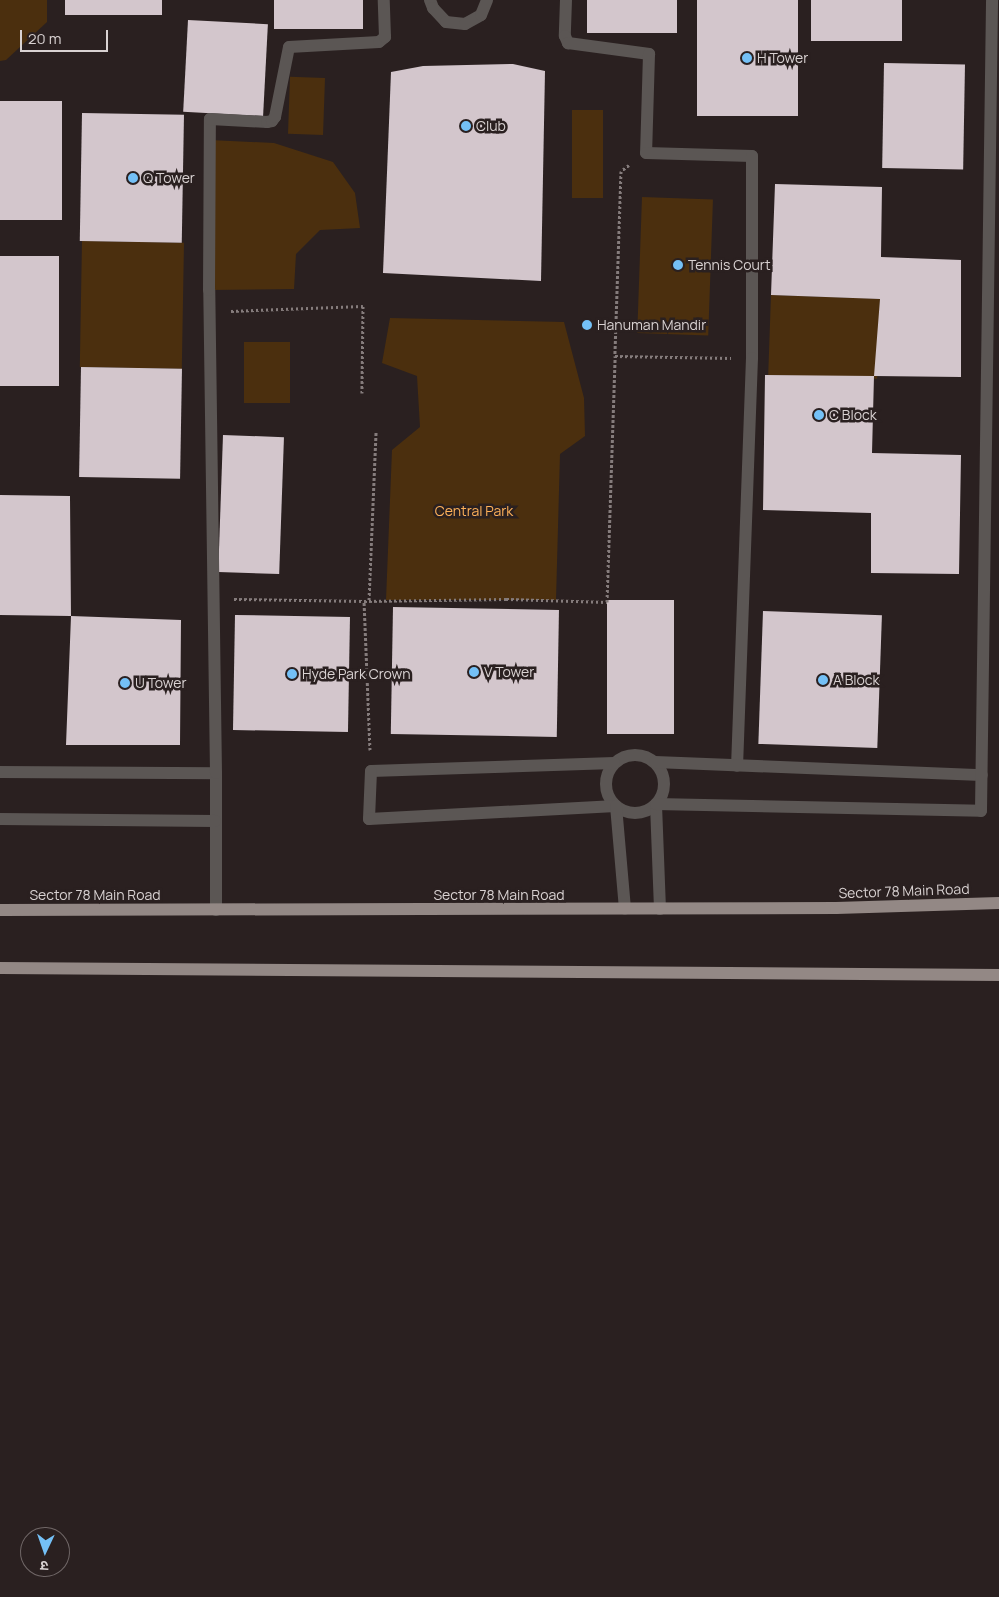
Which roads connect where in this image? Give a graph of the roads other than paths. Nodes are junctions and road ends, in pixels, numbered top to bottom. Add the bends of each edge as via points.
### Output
1 (384, 0) edge
2 (430, 0) edge
3 (487, 0) edge
4 (566, 0) edge
5 (992, 0) edge
6 (655, 762) junction
7 (614, 763) junction
8 (737, 766) junction
9 (0, 772) edge
10 (216, 773) junction
11 (982, 775) junction
12 (656, 804) junction
13 (616, 806) junction
14 (0, 819) edge
15 (215, 821) junction
16 (999, 903) edge
17 (625, 909) junction
18 (660, 909) junction
19 (0, 910) edge
20 (216, 910) junction
21 (0, 968) edge
22 (999, 975) edge

1 - 10 street via 385,38 379,42 289,47 272,120 210,119
2 - 3 street via 446,22 465,24 481,15
4 - 8 street via 565,36 568,43 649,54 646,153 752,156 752,358
5 - 11 street
6 - 7 street via 648,757 630,755
6 - 8 street
6 - 12 street via 661,770 664,787
7 - 13 street via 606,780 606,790
7 - 13 street via 371,770 369,819
8 - 11 street
9 - 10 street
10 - 15 street
11 - 12 street via 981,811
12 - 13 street via 632,813
12 - 18 street
13 - 17 street
14 - 15 street
15 - 20 street
16 - 18 main road, Sector 78 Main Road
17 - 18 main road, Sector 78 Main Road
17 - 20 main road, Sector 78 Main Road
19 - 20 main road, Sector 78 Main Road
21 - 22 main road

